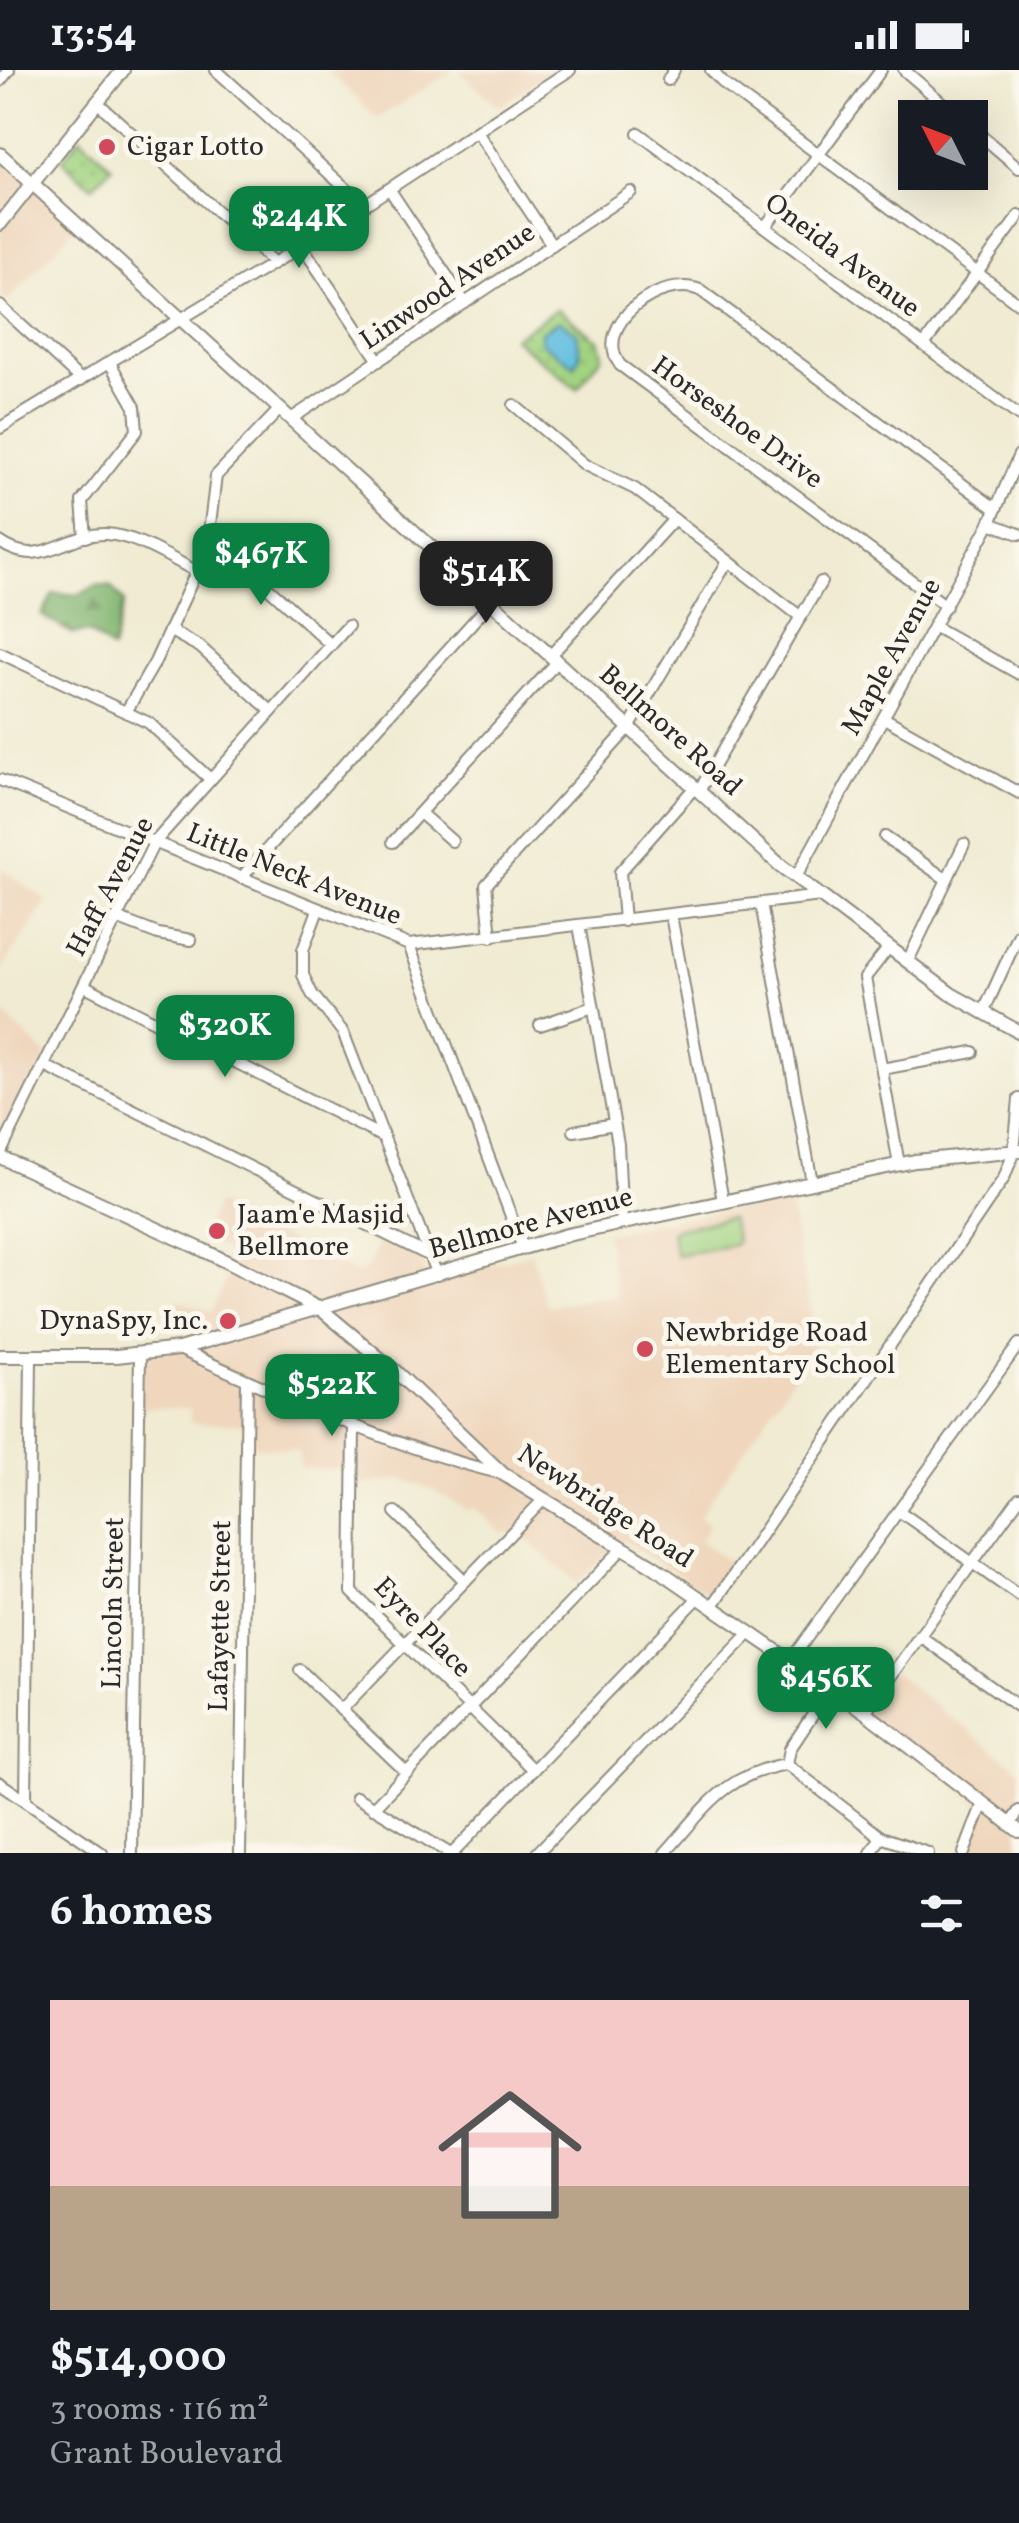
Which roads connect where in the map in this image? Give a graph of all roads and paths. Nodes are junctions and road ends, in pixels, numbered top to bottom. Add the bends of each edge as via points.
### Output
1 (9, 70) edge
2 (123, 70) edge
3 (216, 70) edge
4 (570, 70) edge
5 (711, 70) edge
6 (882, 70) edge
7 (904, 70) edge
8 (0, 82) edge
9 (939, 100) edge
10 (97, 102) junction
11 (477, 132) junction
12 (638, 133) dead end
13 (988, 139) edge
14 (0, 154) edge
15 (819, 155) junction
16 (1016, 160) edge
17 (32, 182) junction
18 (390, 190) junction
19 (631, 192) dead end
20 (364, 205) junction
21 (1019, 216) edge
22 (0, 224) edge
23 (765, 226) junction
24 (552, 245) junction
25 (302, 246) junction
26 (274, 263) junction
27 (977, 272) junction
28 (465, 303) junction
29 (1019, 304) edge
30 (0, 306) edge
31 (182, 320) junction
32 (924, 345) junction
33 (379, 362) junction
34 (110, 363) junction
35 (81, 380) junction
36 (514, 405) dead end
37 (285, 414) junction
38 (1019, 416) edge
39 (0, 428) edge
40 (1019, 455) edge
41 (996, 509) junction
42 (674, 520) junction
43 (990, 523) junction
44 (1019, 534) edge
45 (85, 537) junction
46 (0, 542) edge
47 (208, 548) junction
48 (728, 561) junction
49 (194, 570) junction
50 (821, 582) dead end
51 (491, 602) junction
52 (946, 606) junction
53 (801, 616) junction
54 (348, 626) dead end
55 (935, 627) junction
56 (169, 630) junction
57 (331, 645) junction
58 (0, 653) edge
59 (554, 659) junction
60 (1019, 674) edge
61 (270, 711) junction
62 (126, 712) junction
63 (884, 718) junction
64 (629, 728) junction
65 (209, 778) junction
66 (0, 780) edge
67 (697, 789) junction
68 (1019, 792) edge
69 (420, 812) junction
70 (885, 838) dead end
71 (452, 841) dead end
72 (154, 842) junction
73 (394, 842) dead end
74 (964, 844) dead end
75 (240, 878) junction
76 (796, 878) junction
77 (946, 879) junction
78 (821, 896) junction
79 (761, 904) junction
80 (318, 910) junction
81 (671, 915) junction
82 (119, 919) junction
83 (624, 921) junction
84 (579, 925) junction
85 (1019, 934) edge
86 (491, 937) junction
87 (191, 940) dead end
88 (409, 945) junction
89 (889, 947) junction
90 (908, 960) junction
91 (85, 986) junction
92 (593, 1006) junction
93 (983, 1013) junction
94 (540, 1024) dead end
95 (1019, 1032) edge
96 (973, 1052) dead end
97 (44, 1066) junction
98 (882, 1069) junction
99 (1019, 1099) edge
100 (614, 1124) junction
101 (574, 1131) dead end
102 (383, 1138) junction
103 (1017, 1151) edge
104 (0, 1156) edge
105 (899, 1164) junction
106 (812, 1182) junction
107 (723, 1201) junction
108 (622, 1223) junction
109 (524, 1248) junction
110 (428, 1254) junction
111 (437, 1275) junction
112 (322, 1310) junction
113 (1019, 1344) edge
114 (179, 1349) junction
115 (140, 1355) junction
116 (0, 1356) edge
117 (31, 1357) junction
118 (247, 1380) junction
119 (354, 1426) junction
120 (503, 1474) junction
121 (1019, 1498) edge
122 (544, 1500) junction
123 (899, 1511) junction
124 (395, 1512) dead end
125 (623, 1548) junction
126 (972, 1563) junction
127 (466, 1582) junction
128 (1019, 1596) edge
129 (698, 1598) junction
130 (712, 1607) junction
131 (749, 1634) junction
132 (920, 1636) junction
133 (404, 1646) junction
134 (790, 1661) junction
135 (300, 1670) dead end
136 (830, 1688) junction
137 (1019, 1707) edge
138 (468, 1708) junction
139 (341, 1710) junction
140 (865, 1712) junction
141 (788, 1764) junction
142 (533, 1770) junction
143 (406, 1772) junction
144 (0, 1782) edge
145 (356, 1797) dead end
146 (26, 1800) junction
147 (983, 1803) junction
148 (373, 1808) junction
149 (1019, 1811) edge
150 (1014, 1827) edge
151 (881, 1836) junction
152 (428, 1840) junction
153 (102, 1853) edge
154 (132, 1853) edge
155 (240, 1853) edge
156 (420, 1853) edge
157 (451, 1853) edge
158 (537, 1853) edge
159 (666, 1853) edge
160 (871, 1853) edge
161 (928, 1853) edge
162 (964, 1853) edge

1 - 8 street
2 - 10 main road
3 - 20 street
4 - 11 street
5 - 15 street
6 - 15 street
7 - 9 street
10 - 17 main road
10 - 26 street
11 - 18 street
11 - 24 street
12 - 23 street, Oneida Avenue
13 - 16 street
14 - 17 main road, Bellmore Road
15 - 23 street
15 - 27 street
17 - 22 main road
17 - 31 main road, Bellmore Road
18 - 20 street
18 - 28 street
19 - 24 street, Linwood Avenue
20 - 25 street
21 - 27 street
23 - 32 street, Oneida Avenue
24 - 28 street, Linwood Avenue
25 - 26 street
25 - 33 street
26 - 31 street
27 - 29 street
27 - 32 street
28 - 33 street, Linwood Avenue
30 - 35 street
31 - 34 street
31 - 37 main road, Bellmore Road
32 - 38 street, Oneida Avenue
33 - 37 street, Linwood Avenue
34 - 35 street
34 - 45 street via 134,407 137,431 82,501
35 - 39 street
36 - 42 street via 585,464 635,489
37 - 47 street, Linwood Avenue via 216,476
37 - 51 main road, Bellmore Road
40 - 41 street, Maple Avenue
41 - 43 street, Maple Avenue
41 - 52 street, Horseshoe Drive via 700,290 668,288 614,328 610,342 620,365
42 - 48 street
42 - 59 street
43 - 44 street
43 - 52 street, Maple Avenue
45 - 46 street via 32,555
45 - 49 street via 116,536
47 - 49 street
47 - 57 street via 248,569
48 - 53 street
48 - 64 street
49 - 56 street
50 - 53 street
51 - 59 main road, Bellmore Road
51 - 75 street
52 - 55 street, Maple Avenue
53 - 67 street
54 - 57 street, Haff Avenue
55 - 60 street
55 - 63 street, Maple Avenue
56 - 61 street via 200,647
56 - 62 street
57 - 61 street, Haff Avenue
58 - 62 street
59 - 64 main road, Bellmore Road
59 - 69 street
61 - 65 street, Haff Avenue
62 - 65 street via 149,723
63 - 68 street
63 - 76 street, Maple Avenue
64 - 67 main road, Bellmore Road
64 - 86 street via 486,885
65 - 72 street, Haff Avenue
66 - 72 street, Little Neck Avenue
67 - 76 main road, Bellmore Road
67 - 83 street via 620,872
69 - 71 street
69 - 73 street
70 - 77 street
72 - 75 street, Little Neck Avenue
72 - 82 street, Haff Avenue
74 - 77 street
75 - 80 street, Little Neck Avenue
76 - 78 main road, Bellmore Road
77 - 90 street
78 - 79 street, Little Neck Avenue
78 - 89 main road, Bellmore Road
79 - 81 street, Little Neck Avenue
79 - 106 street
80 - 88 street, Little Neck Avenue
80 - 102 street via 303,950 303,974 343,1032
81 - 83 street, Little Neck Avenue
81 - 107 street
82 - 87 street
82 - 91 street, Haff Avenue
83 - 84 street, Little Neck Avenue
84 - 86 street, Little Neck Avenue
84 - 92 street
85 - 93 street
86 - 88 street, Little Neck Avenue
88 - 109 street
89 - 90 main road, Bellmore Road
89 - 98 street via 865,978
90 - 93 main road, Bellmore Road
91 - 97 street, Haff Avenue
91 - 102 street
92 - 94 street
92 - 100 street
93 - 95 main road, Bellmore Road
96 - 98 street
97 - 104 street, Haff Avenue
97 - 110 street
98 - 105 street
99 - 103 street
100 - 101 street
100 - 108 street
102 - 110 street
103 - 105 main road, Bellmore Avenue
103 - 130 street
104 - 112 main road, Newbridge Road
105 - 106 main road, Bellmore Avenue
106 - 107 main road, Bellmore Avenue
107 - 108 main road, Bellmore Avenue
108 - 109 main road, Bellmore Avenue
109 - 111 main road, Bellmore Avenue
110 - 111 street
111 - 112 main road, Bellmore Avenue
112 - 114 main road, Bellmore Avenue
112 - 120 main road, Newbridge Road
113 - 123 street
114 - 115 main road, Bellmore Avenue
114 - 118 street
115 - 117 main road, Bellmore Avenue
115 - 154 street, Lincoln Street
116 - 117 main road, Bellmore Avenue
117 - 146 street
118 - 119 street
118 - 155 street, Lafayette Street
119 - 120 street
119 - 133 street, Eyre Place via 352,1592
120 - 122 main road, Newbridge Road
121 - 126 street
122 - 125 main road, Newbridge Road
122 - 127 street
123 - 126 street
123 - 134 street
124 - 127 street
125 - 129 main road, Newbridge Road
125 - 138 street
126 - 128 street
126 - 132 street
127 - 133 street
129 - 130 main road, Newbridge Road
129 - 142 street
130 - 131 main road, Newbridge Road
131 - 134 main road, Newbridge Road
131 - 158 street
132 - 137 street
132 - 140 street
133 - 138 street, Eyre Place
133 - 139 street
134 - 136 main road, Newbridge Road
135 - 139 street
136 - 140 main road, Newbridge Road
136 - 141 street via 790,1749
138 - 142 street, Eyre Place
138 - 143 street
139 - 143 street
140 - 147 main road, Newbridge Road
141 - 151 street
141 - 159 street via 732,1781
142 - 157 street
143 - 148 street
144 - 146 street
145 - 148 street
146 - 153 street
147 - 150 main road, Newbridge Road
147 - 162 street
148 - 152 street
149 - 150 street
151 - 160 street
151 - 161 street
152 - 156 street
152 - 157 street

